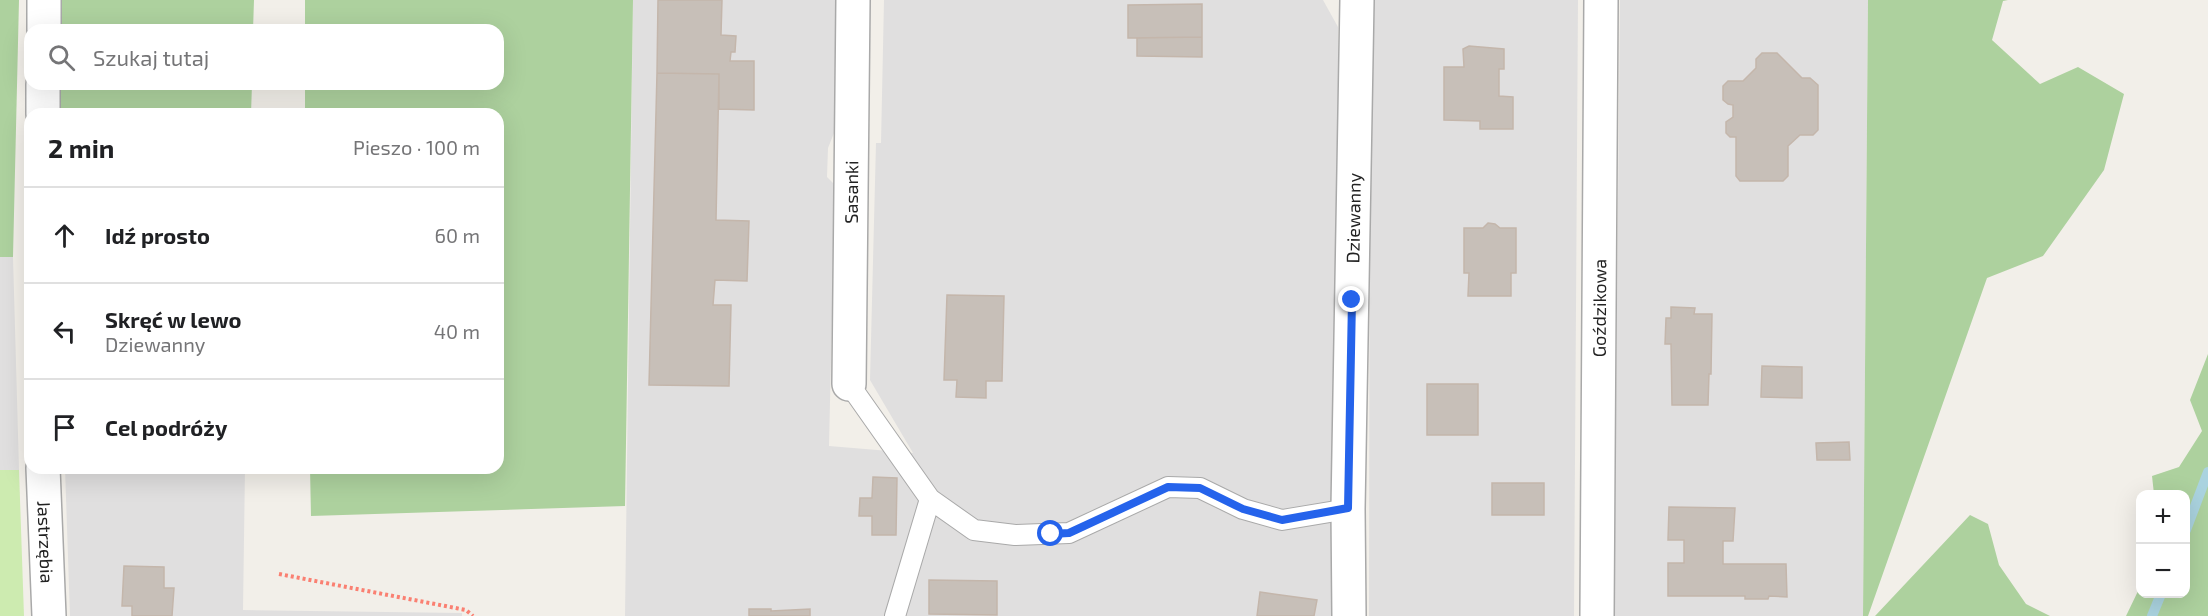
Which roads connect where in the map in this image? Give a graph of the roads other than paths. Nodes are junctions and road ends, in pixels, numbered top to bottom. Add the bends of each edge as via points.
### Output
1 (44, 0) edge
2 (853, 0) edge
3 (1357, 0) edge
4 (1601, 0) edge
5 (44, 24) edge
6 (43, 90) edge
7 (43, 108) edge
8 (849, 384) joint
9 (43, 474) edge
10 (930, 499) junction
11 (1348, 508) junction
12 (49, 616) edge
13 (895, 616) edge
14 (1349, 616) edge
15 (1597, 616) edge

1 - 5 street
2 - 8 street, Sasanki
3 - 11 street, Dziewanny
4 - 15 street, Goździkowa
6 - 7 street
8 - 10 lane
9 - 12 street, Jastrzębia
10 - 11 lane via 974,530 1015,536 1069,533 1168,487 1200,488 1243,509 1282,520
10 - 13 lane
11 - 14 street, Dziewanny

